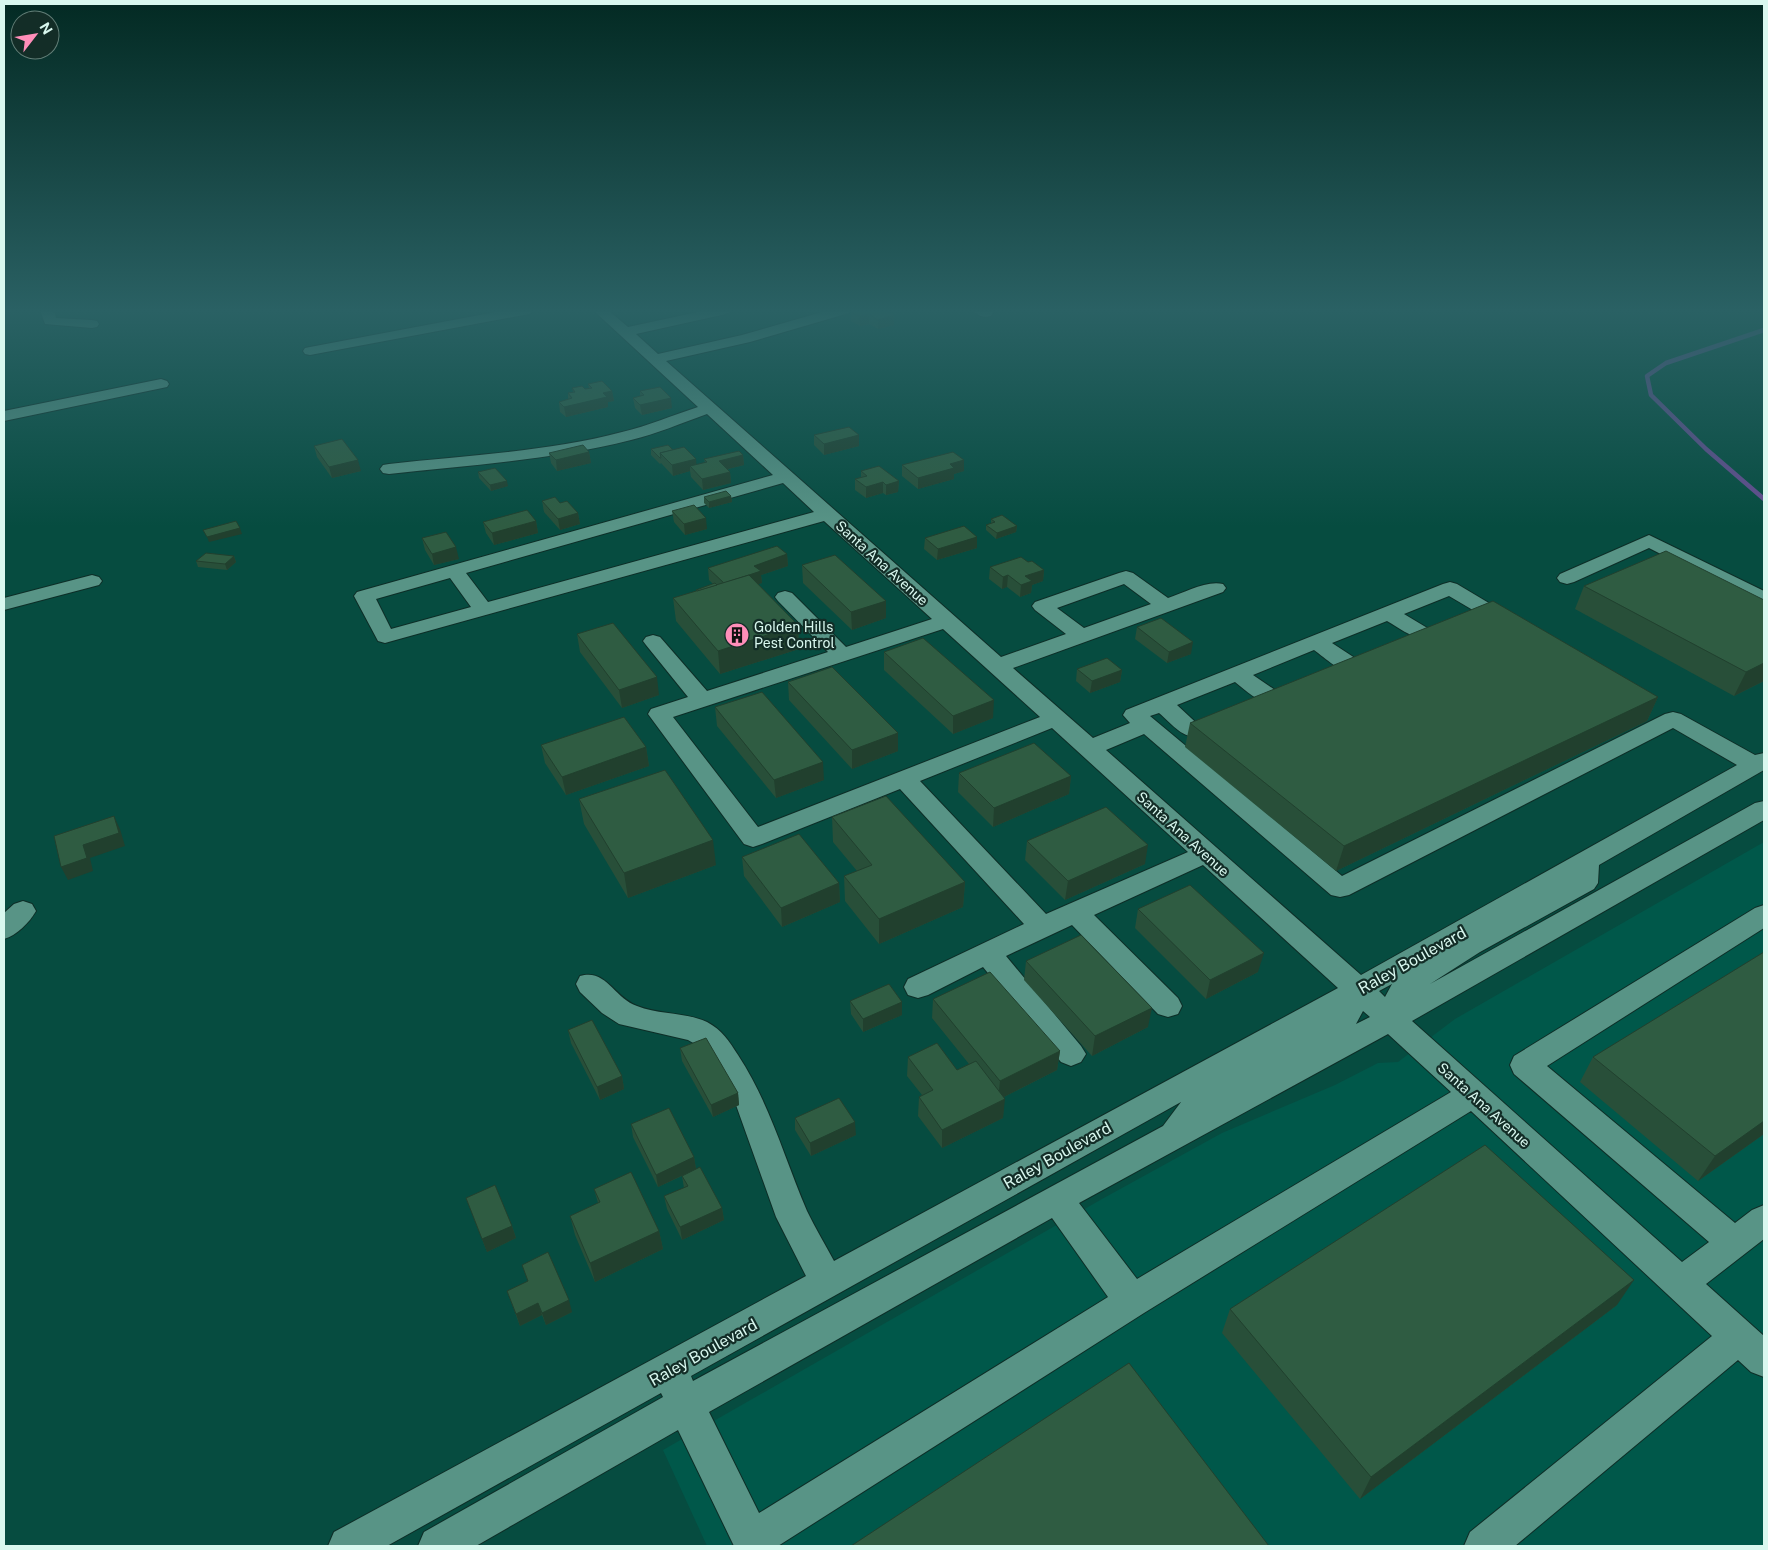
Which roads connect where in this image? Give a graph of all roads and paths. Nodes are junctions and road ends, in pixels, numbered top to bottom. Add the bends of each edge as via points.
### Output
1 (670, 382) edge
2 (161, 384) dead end
3 (678, 395) junction
4 (710, 408) junction
5 (688, 415) junction
6 (4, 416) edge
7 (390, 469) dead end
8 (786, 477) junction
9 (827, 514) junction
10 (454, 570) junction
11 (1566, 578) dead end
12 (92, 581) dead end
13 (1216, 588) dead end
14 (785, 597) dead end
15 (1764, 599) edge
16 (4, 604) edge
17 (1166, 606) junction
18 (483, 610) junction
19 (1389, 612) junction
20 (946, 621) junction
21 (1422, 633) edge
22 (1527, 634) edge
23 (1082, 636) junction
24 (653, 642) dead end
25 (1316, 642) junction
26 (842, 655) junction
27 (997, 666) junction
28 (1353, 666) edge
29 (1237, 674) junction
30 (1270, 697) edge
31 (702, 700) junction
32 (1162, 704) junction
33 (1055, 719) junction
34 (1147, 724) junction
35 (1194, 731) edge
36 (1088, 749) junction
37 (1760, 763) edge
38 (904, 779) junction
39 (1759, 819) edge
40 (1205, 854) junction
41 (1587, 861) junction
42 (1075, 912) junction
43 (1764, 915) edge
44 (1042, 927) junction
45 (987, 953) junction
46 (590, 984) dead end
47 (918, 987) dead end
48 (1358, 990) junction
49 (1168, 1006) dead end
50 (1391, 1019) junction
51 (1072, 1054) dead end
52 (1473, 1094) junction
53 (1169, 1139) junction
54 (1058, 1199) junction
55 (1764, 1220) edge
56 (1734, 1243) junction
57 (828, 1283) junction
58 (1680, 1284) junction
59 (1132, 1301) junction
60 (1752, 1349) edge
61 (669, 1371) junction
62 (685, 1405) junction
63 (754, 1543) edge
64 (348, 1546) edge
65 (438, 1546) edge
66 (1484, 1546) edge

1 - 3 street, Santa Ana Avenue
2 - 6 street
3 - 4 street, Santa Ana Avenue
3 - 5 street
4 - 5 street
4 - 8 street, Santa Ana Avenue
5 - 7 street via 628,436 596,443
8 - 9 street, Santa Ana Avenue
8 - 10 street
9 - 18 street
9 - 20 street, Santa Ana Avenue
10 - 18 street
10 - 18 street via 364,596 386,637
11 - 15 street via 1649,541
12 - 16 street
13 - 17 street
14 - 26 street
17 - 23 street
17 - 23 street via 1126,577 1042,606
19 - 21 street
19 - 22 street via 1450,588
19 - 25 street
20 - 26 street
20 - 27 street, Santa Ana Avenue
23 - 27 street
24 - 31 street
25 - 28 street
25 - 29 street
26 - 31 street
27 - 33 street, Santa Ana Avenue
29 - 30 street
29 - 32 street
31 - 38 street via 659,714 753,838
32 - 34 street via 1134,715
32 - 35 street
33 - 36 street, Santa Ana Avenue
33 - 38 street
34 - 36 street
34 - 37 street via 1340,888 1664,714
36 - 40 street, Santa Ana Avenue
37 - 41 street, Raley Boulevard
38 - 44 street
39 - 50 street
40 - 42 street
40 - 48 street, Santa Ana Avenue
41 - 48 street, Raley Boulevard
41 - 50 street via 1585,883 1424,973 1402,991
42 - 44 street
42 - 49 street
43 - 56 street via 1525,1065
44 - 45 street
45 - 47 street
45 - 51 street
46 - 57 street via 629,1016 696,1030 712,1040 743,1088 793,1217
48 - 50 street, Santa Ana Avenue
48 - 53 street via 1348,1014 1338,1024 1202,1099
48 - 57 street, Raley Boulevard
50 - 52 street, Santa Ana Avenue
50 - 53 street
52 - 58 street, Santa Ana Avenue
52 - 59 street
53 - 54 street
54 - 59 street
54 - 62 street
55 - 56 street
56 - 58 street
57 - 61 street, Raley Boulevard
58 - 60 street, Santa Ana Avenue
59 - 63 street
60 - 66 street
61 - 62 street
61 - 64 street, Raley Boulevard
62 - 63 street
62 - 65 street

